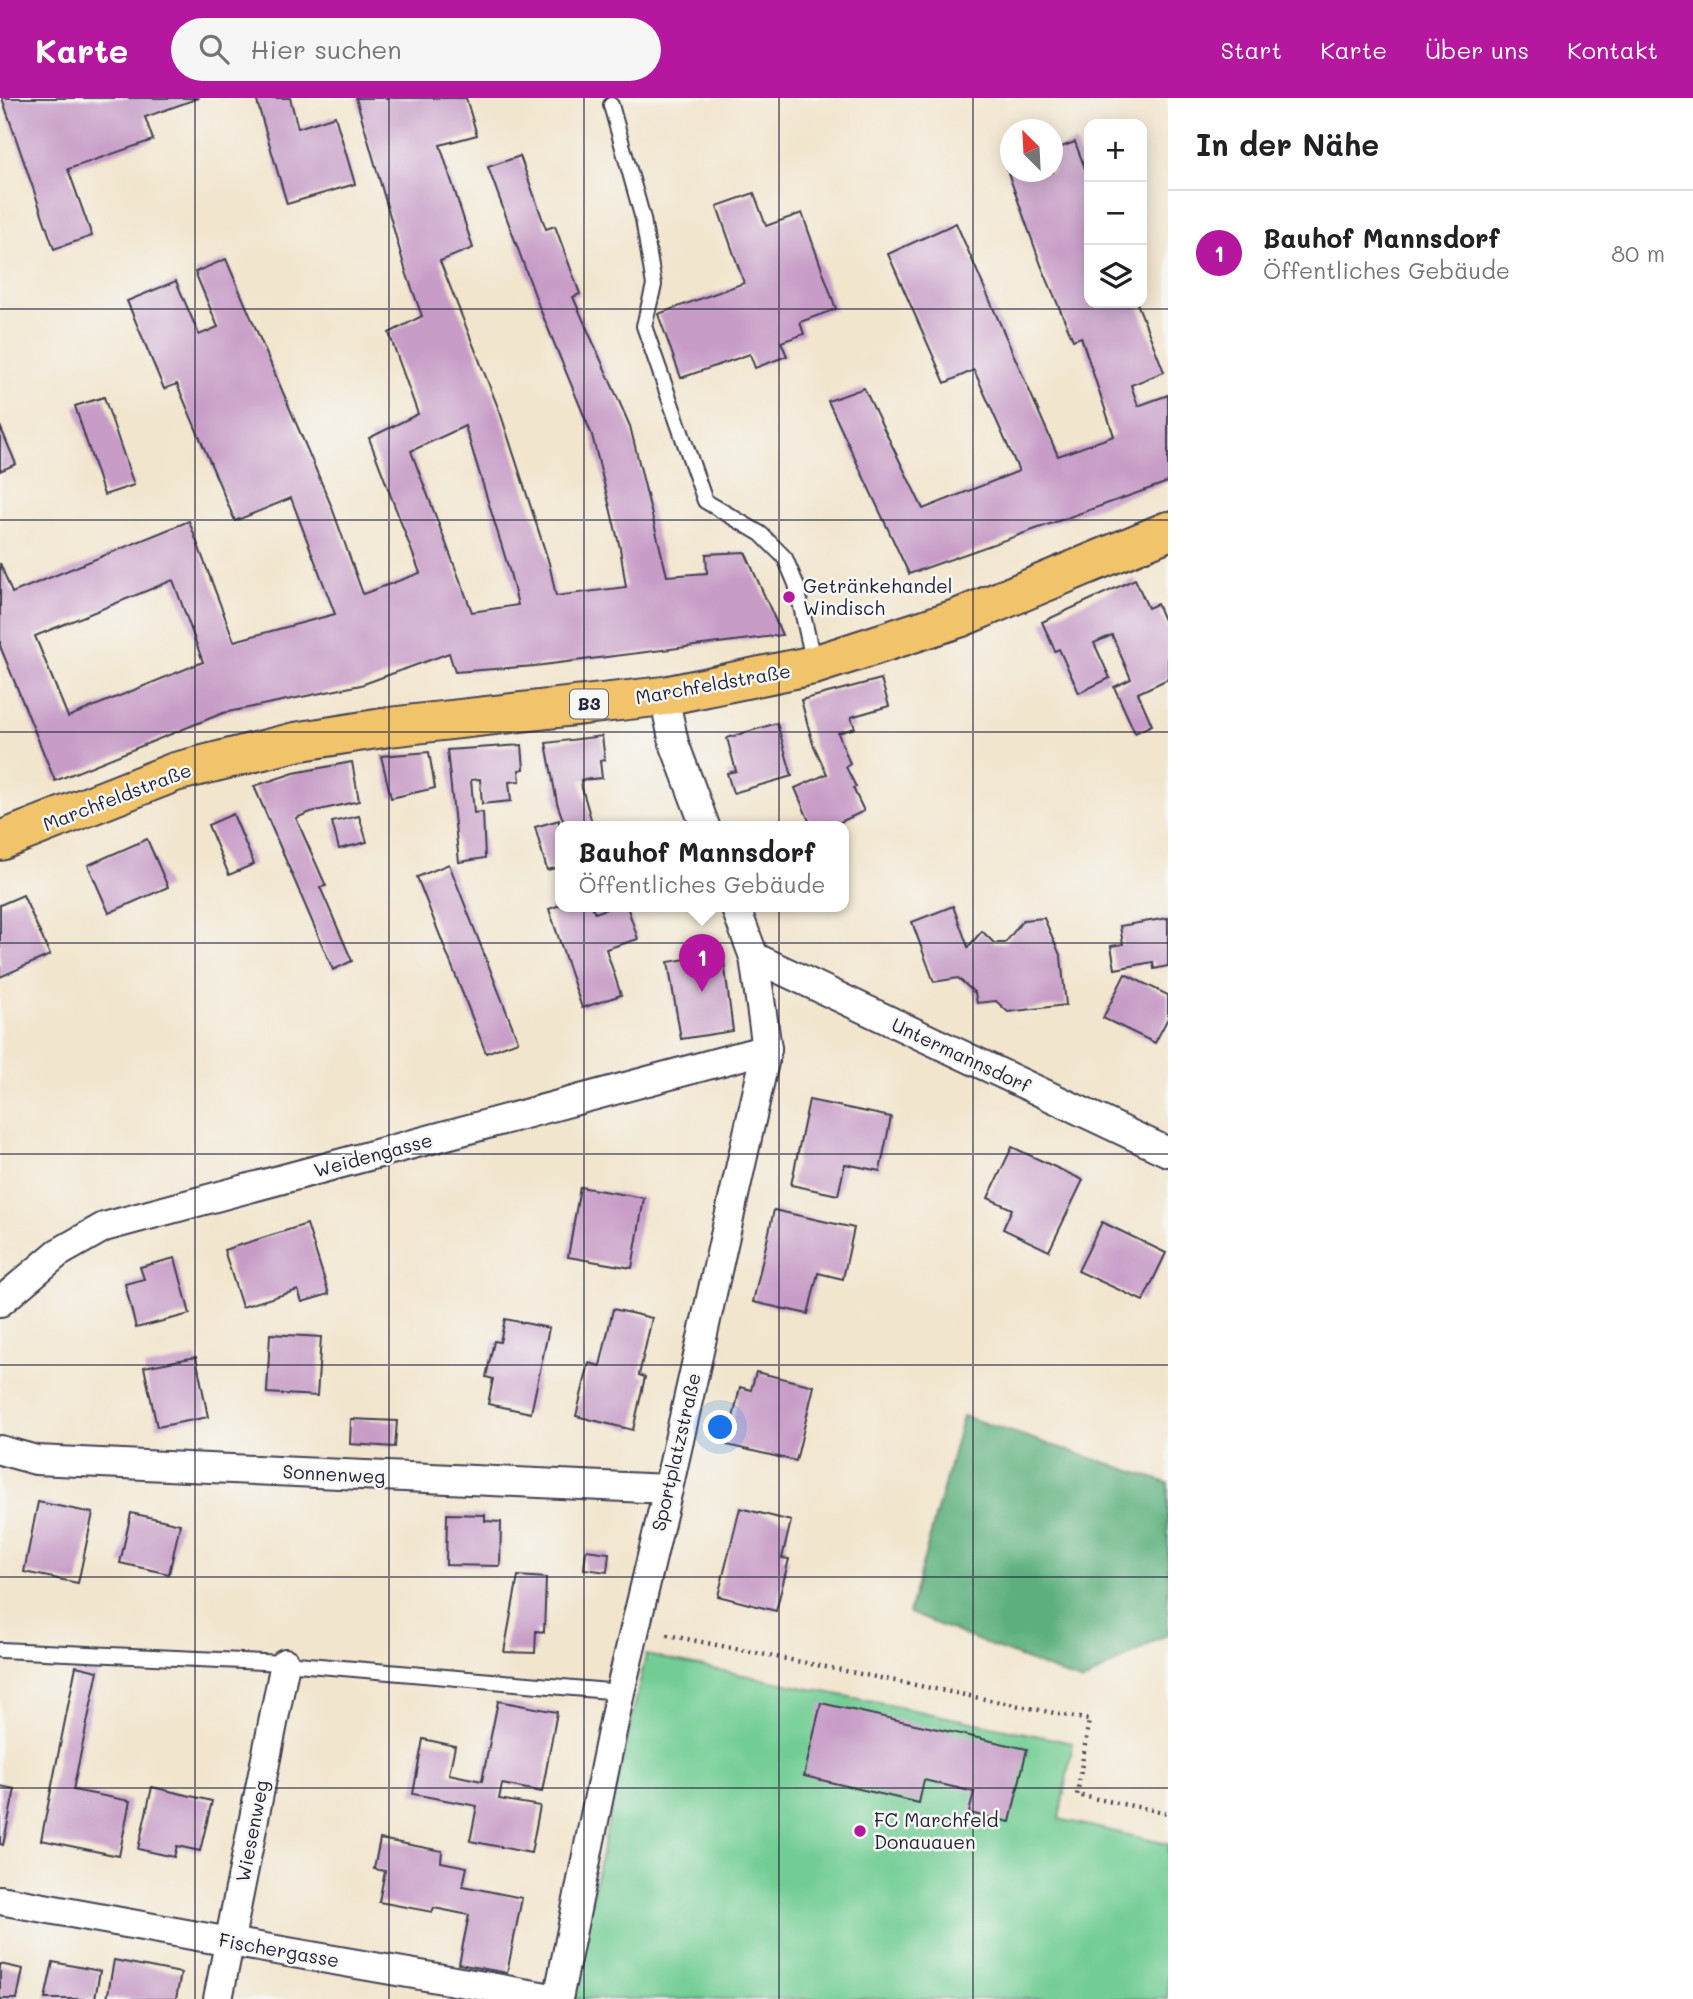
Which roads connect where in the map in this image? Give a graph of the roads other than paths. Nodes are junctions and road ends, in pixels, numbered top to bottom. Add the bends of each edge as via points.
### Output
1 (611, 106) dead end
2 (1168, 531) edge
3 (814, 666) junction
4 (664, 696) junction
5 (703, 821) edge
6 (0, 841) edge
7 (737, 912) edge
8 (754, 957) junction
9 (768, 1049) junction
10 (1168, 1152) edge
11 (0, 1302) edge
12 (0, 1450) edge
13 (668, 1489) junction
14 (0, 1650) edge
15 (285, 1662) junction
16 (620, 1692) junction
17 (0, 1900) edge
18 (230, 1942) junction
19 (218, 1999) edge
20 (558, 1999) edge

1 - 3 lane via 643,219 654,285 644,326 705,501 761,534 785,558 796,584
2 - 3 main road, Marchfeldstraße / B3 via 959,618
3 - 4 main road, Marchfeldstraße / B3
4 - 5 street via 674,743
4 - 6 main road, Marchfeldstraße / B3 via 295,742 175,772
7 - 8 street, Sportplatzstraße
8 - 9 street, Sportplatzstraße
8 - 10 street, Untermannsdorf
9 - 11 street, Weidengasse via 104,1227 58,1252
9 - 13 street, Sportplatzstraße
12 - 13 street, Sonnenweg via 36,1460
13 - 16 street, Sportplatzstraße
14 - 15 lane
15 - 16 lane
15 - 18 street, Wiesenweg
16 - 20 street, Sportplatzstraße
17 - 18 street, Fischergasse
18 - 19 street, Wiesenweg
18 - 20 street, Fischergasse

